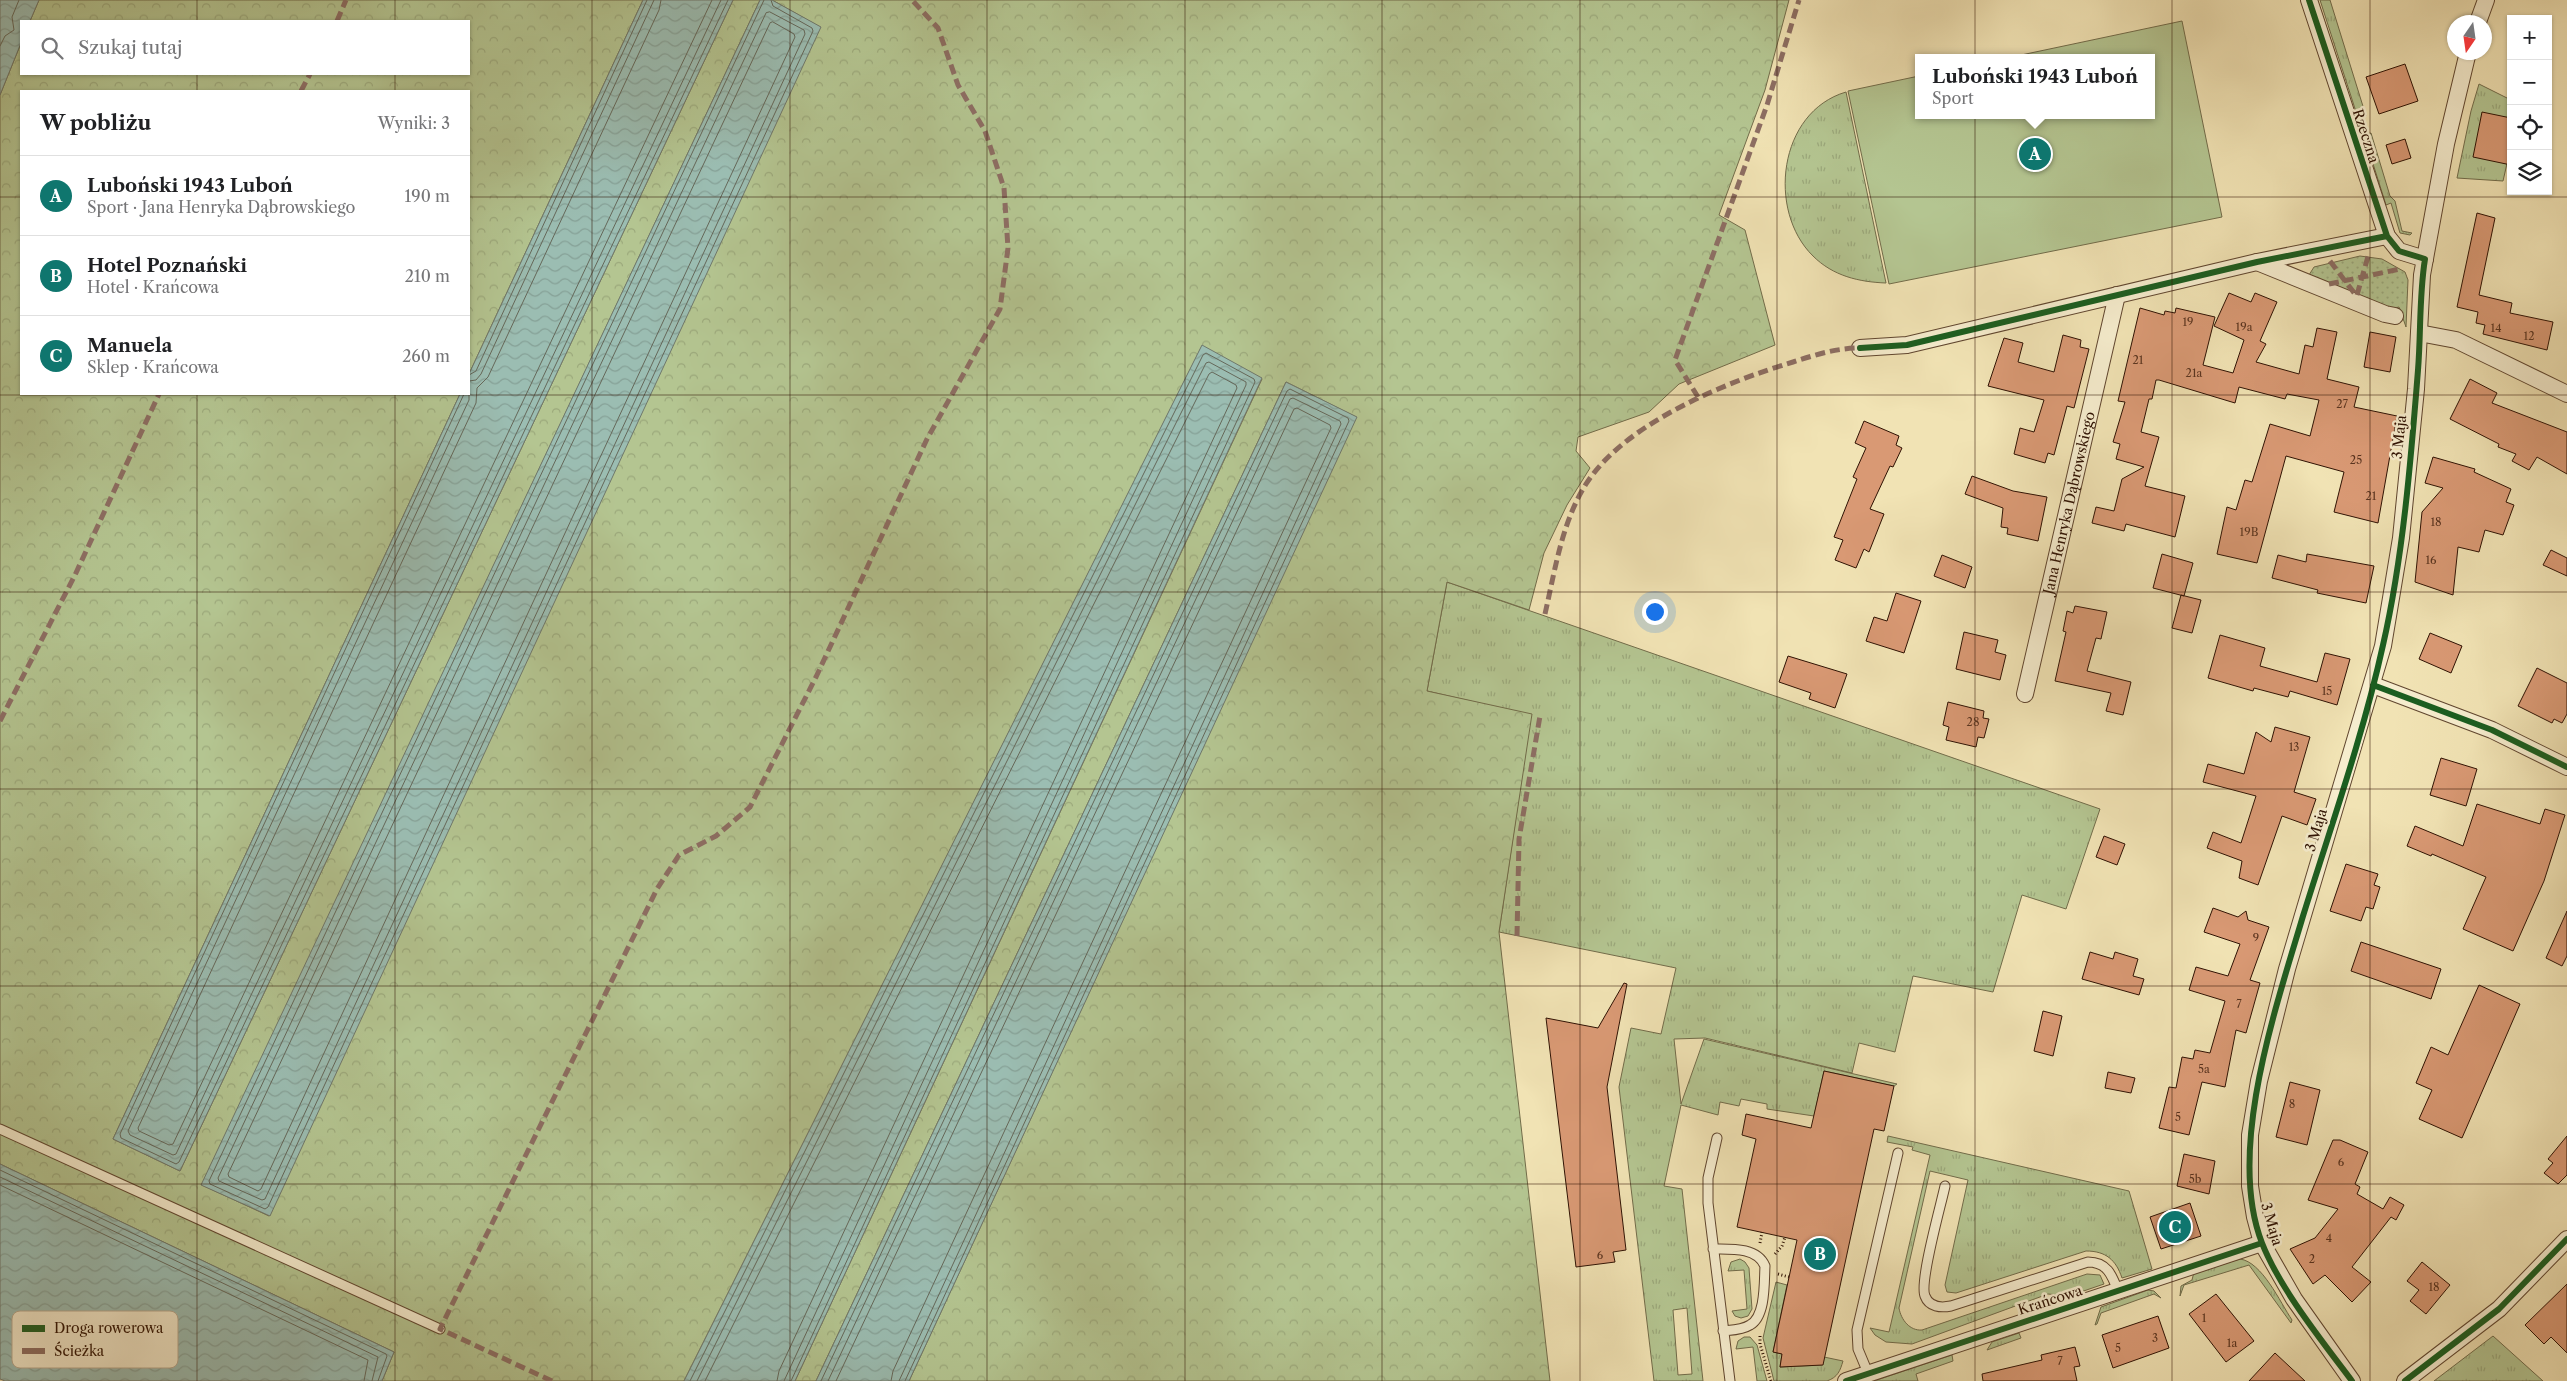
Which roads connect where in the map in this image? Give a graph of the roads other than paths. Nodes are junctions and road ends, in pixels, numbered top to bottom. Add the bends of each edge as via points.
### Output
1 (2309, 0) edge
2 (2486, 0) edge
3 (2481, 15) edge
4 (2466, 60) edge
5 (2387, 236) junction
6 (2424, 259) junction
7 (2257, 262) junction
8 (2117, 295) junction
9 (2394, 316) dead end
10 (2419, 333) junction
11 (1860, 348) dead end
12 (2567, 394) edge
13 (2372, 685) junction
14 (2026, 694) dead end
15 (2567, 767) edge
16 (0, 1129) edge
17 (1717, 1138) dead end
18 (1898, 1153) dead end
19 (1945, 1186) dead end
20 (2567, 1240) edge
21 (2262, 1243) junction
22 (1713, 1249) junction
23 (2118, 1291) junction
24 (440, 1329) dead end
25 (1723, 1331) junction
26 (1868, 1373) junction
27 (1730, 1381) edge
28 (1846, 1381) edge
29 (2352, 1381) edge
30 (2405, 1381) edge

1 - 5 street, Rzeczna
2 - 3 street
4 - 6 street, 3 Maja via 2444,151
5 - 6 street, Rzeczna via 2399,251
5 - 7 street
6 - 10 street, 3 Maja
7 - 8 street
7 - 9 street
8 - 11 street via 1907,346
8 - 14 street, Jana Henryka Dąbrowskiego
10 - 12 street via 2456,340
10 - 13 street, 3 Maja via 2418,375 2401,538 2387,625
13 - 15 street via 2492,730
13 - 21 street, 3 Maja via 2287,969 2254,1101 2249,1153 2250,1186
16 - 24 lane
17 - 22 lane via 1707,1191
18 - 26 lane via 1857,1330 1858,1349
19 - 23 lane via 1924,1280 1925,1297 1929,1303 1951,1306 2088,1262 2109,1270
20 - 30 street via 2499,1309
21 - 23 street, Krańcowa
21 - 29 street, 3 Maja via 2294,1299
22 - 25 lane
22 - 25 lane via 1756,1255 1765,1266 1761,1307 1756,1320 1745,1328
23 - 26 street, Krańcowa
25 - 27 lane
26 - 28 street, Krańcowa

